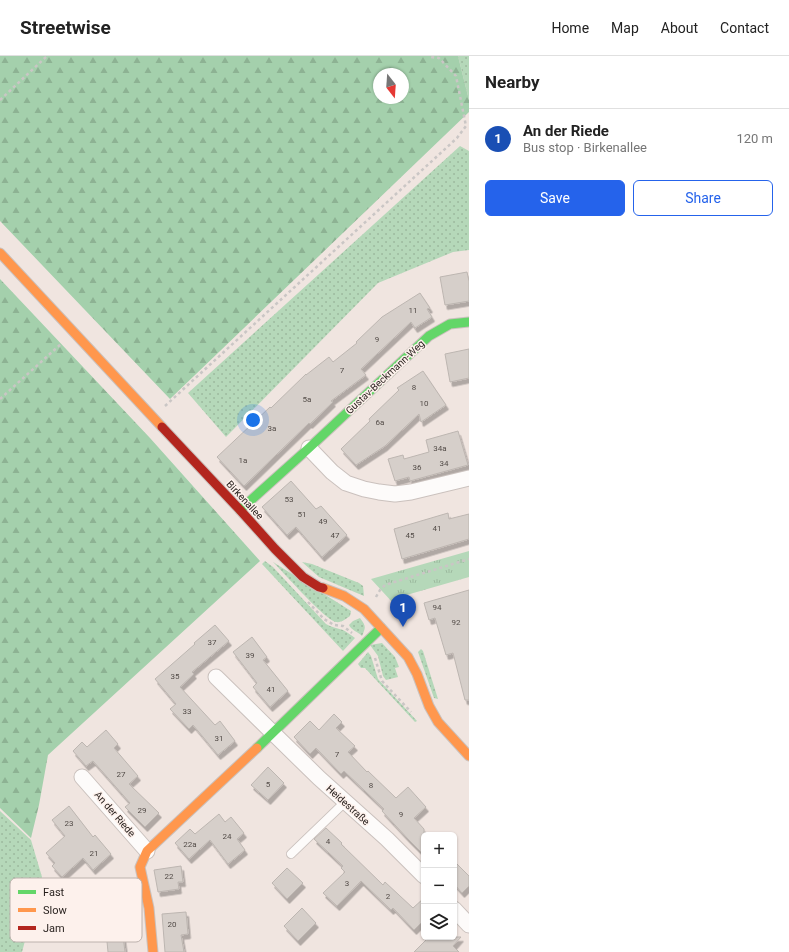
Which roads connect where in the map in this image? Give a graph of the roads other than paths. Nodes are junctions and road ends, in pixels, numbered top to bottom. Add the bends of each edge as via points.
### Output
1 (0, 253) edge
2 (469, 322) edge
3 (309, 448) junction
4 (469, 478) edge
5 (240, 510) junction
6 (381, 628) junction
7 (216, 677) dead end
8 (273, 733) junction
9 (469, 756) edge
10 (82, 777) dead end
11 (345, 802) junction
12 (147, 851) junction
13 (291, 854) dead end
14 (421, 873) edge
15 (457, 911) edge
16 (469, 925) edge
17 (153, 952) edge

1 - 5 street, Birkenallee
2 - 3 street, Gustav-Beckmann-Weg via 450,324 429,336
3 - 4 street via 346,483 379,492 411,492
3 - 5 street, Gustav-Beckmann-Weg
5 - 6 street, Birkenallee via 303,576 319,587 344,596 364,609
6 - 8 street
6 - 9 street, Birkenallee via 408,657 438,722
7 - 8 street
8 - 11 street, Heidestraße
8 - 12 street
10 - 12 street, An der Riede
11 - 13 lane
11 - 14 street, Heidestraße
12 - 17 street via 140,867 149,908
15 - 16 street

